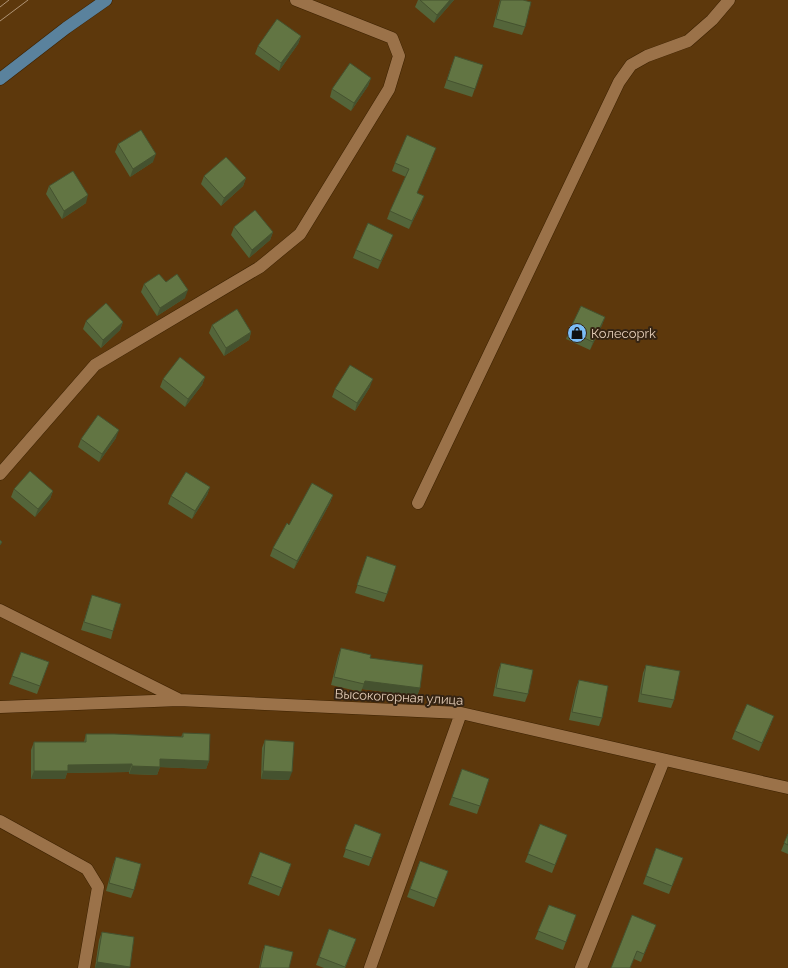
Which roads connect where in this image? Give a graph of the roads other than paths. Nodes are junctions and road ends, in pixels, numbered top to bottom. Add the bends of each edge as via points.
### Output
1 (106, 0) edge
2 (296, 0) edge
3 (729, 0) edge
4 (0, 79) edge
5 (0, 474) edge
6 (418, 503) dead end
7 (0, 610) edge
8 (179, 700) junction
9 (0, 707) edge
10 (461, 713) junction
11 (664, 760) junction
12 (788, 788) edge
13 (0, 821) edge
14 (84, 968) edge
15 (370, 968) edge
16 (581, 968) edge

1 - 4 main road
2 - 5 street via 392,38 399,56 388,89 300,234 260,267 95,365
3 - 6 street via 712,20 688,41 632,65 619,82
7 - 8 street
8 - 9 street, Высокогорная улица
8 - 10 street, Высокогорная улица
10 - 11 street, Высокогорная улица
10 - 15 street
11 - 12 street, Высокогорная улица
11 - 16 street
13 - 14 street via 87,869 98,887

